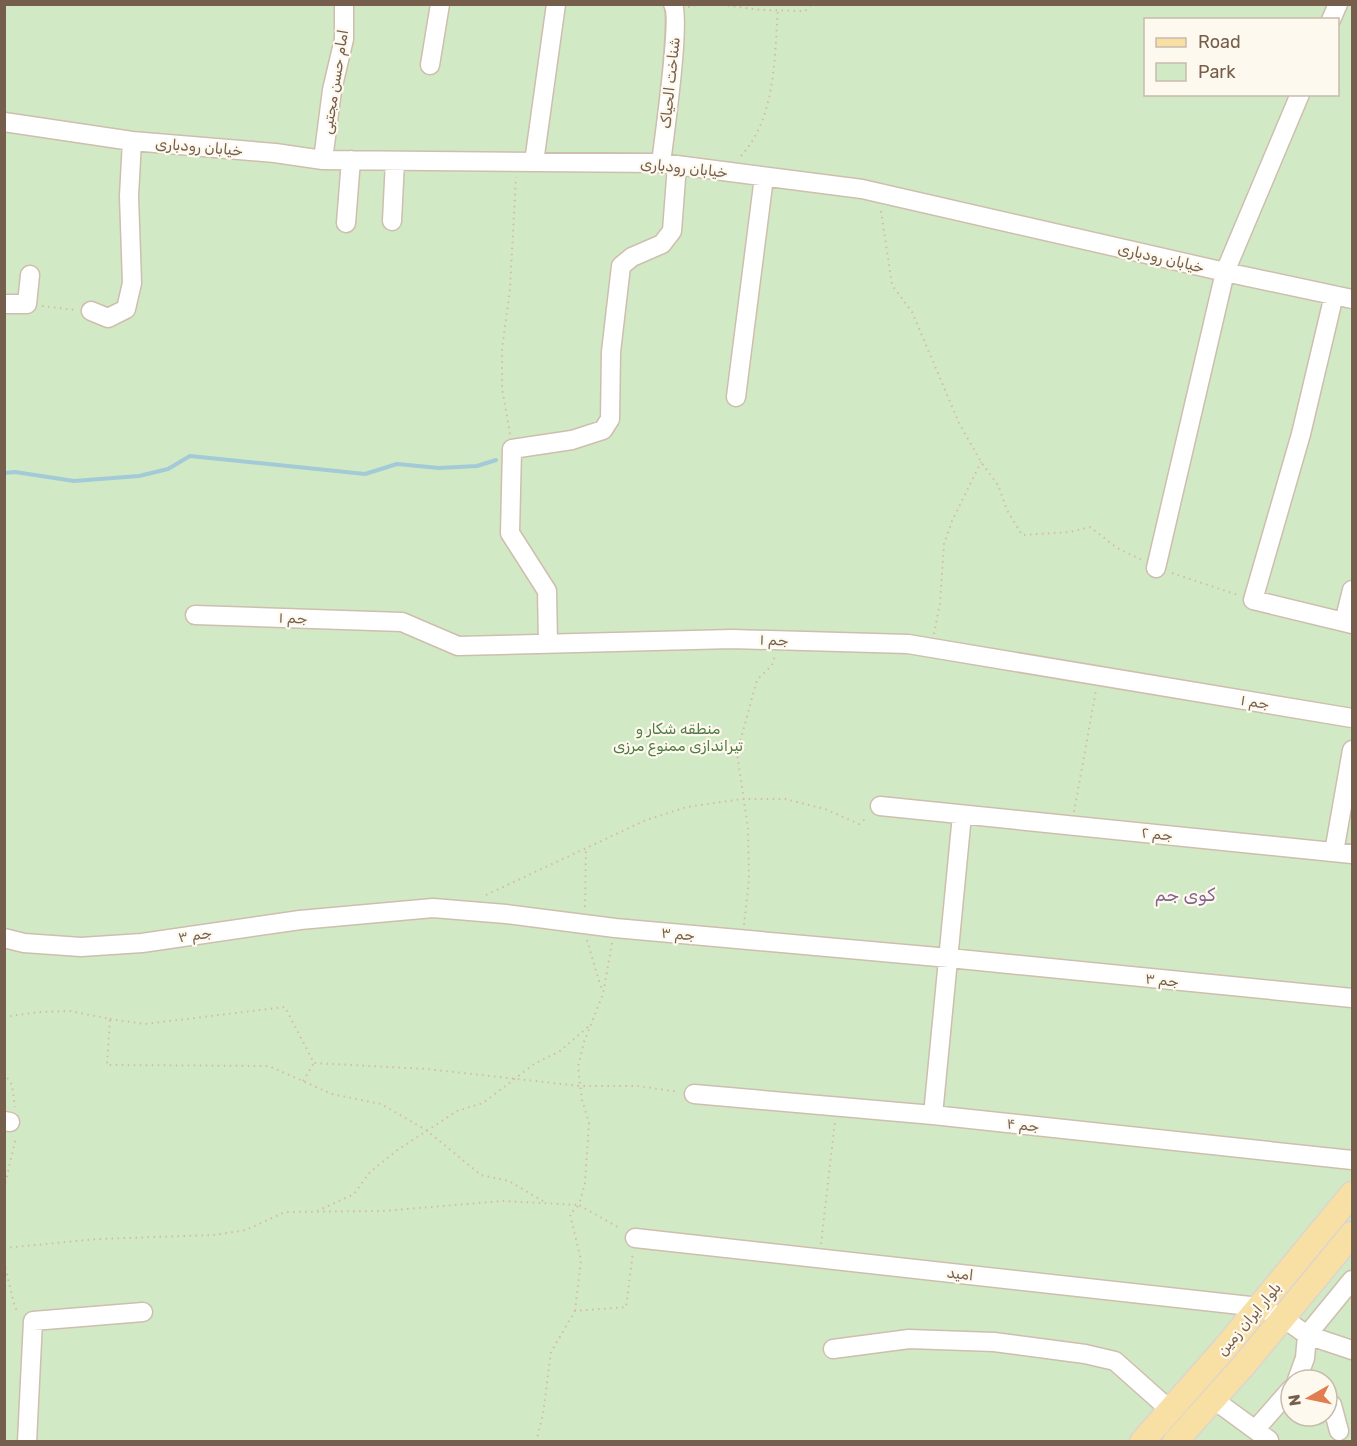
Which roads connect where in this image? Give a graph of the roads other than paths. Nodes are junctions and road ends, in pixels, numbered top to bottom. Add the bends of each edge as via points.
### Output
1 (344, 4) edge
2 (440, 4) edge
3 (556, 4) edge
4 (674, 4) edge
5 (1338, 4) edge
6 (1332, 18) edge
7 (430, 65) dead end
8 (1299, 96) edge
9 (4, 122) edge
10 (132, 141) junction
11 (323, 160) junction
12 (351, 160) junction
13 (395, 161) junction
14 (526, 162) junction
15 (669, 164) junction
16 (764, 177) junction
17 (392, 221) dead end
18 (346, 223) dead end
19 (1225, 272) junction
20 (30, 275) dead end
21 (1334, 295) junction
22 (1353, 299) edge
23 (4, 304) edge
24 (91, 311) road end
25 (736, 397) dead end
26 (1156, 568) road end
27 (1353, 590) edge
28 (195, 615) dead end
29 (1348, 623) edge
30 (548, 643) junction
31 (1353, 718) edge
32 (1353, 750) edge
33 (880, 806) road end
34 (962, 815) junction
35 (1334, 852) junction
36 (1353, 854) edge
37 (4, 938) edge
38 (949, 958) junction
39 (1353, 998) edge
40 (694, 1094) road end
41 (933, 1115) junction
42 (1353, 1160) edge
43 (1353, 1194) edge
44 (1353, 1233) edge
45 (634, 1238) road end
46 (1353, 1280) edge
47 (1260, 1307) junction
48 (143, 1312) dead end
49 (1282, 1318) junction
50 (1307, 1335) junction
51 (833, 1349) dead end
52 (1353, 1350) edge
53 (1301, 1368) edge
54 (1213, 1400) junction
55 (1279, 1408) edge
56 (1170, 1410) junction
57 (1338, 1428) edge
58 (1339, 1431) dead end
59 (1262, 1435) edge
60 (27, 1442) edge
61 (1142, 1442) edge
62 (1175, 1442) edge

1 - 11 street, امام حسن مجتبی via 344,39 332,90
2 - 7 street
3 - 14 street
4 - 15 street, شناخت الحیاک via 677,10
5 - 6 street
8 - 19 street
9 - 10 street, خیابان رودباری
10 - 11 street, خیابان رودباری
10 - 24 street via 132,283 126,309 108,318
11 - 12 street, خیابان رودباری
12 - 13 street, خیابان رودباری
12 - 18 street
13 - 14 street, خیابان رودباری
13 - 17 street
14 - 15 street, خیابان رودباری
15 - 16 street, خیابان رودباری
15 - 30 street, شناخت الحیاک via 672,231 662,244 632,256 621,266 611,352 610,419 603,430 573,440 512,449 510,533 547,591
16 - 19 street, خیابان رودباری via 862,189
16 - 25 street
19 - 21 street, خیابان رودباری
19 - 26 street
20 - 23 street via 27,304
21 - 22 street, خیابان رودباری
21 - 29 street via 1301,434 1253,600
27 - 29 street
28 - 30 street, جم ۱ via 402,622 458,646
30 - 31 street, جم ۱ via 732,639 908,644
32 - 35 street
33 - 34 street, جم ۲
34 - 35 street, جم ۲
34 - 38 street
35 - 36 street, جم ۲
37 - 38 street, جم ۳ via 81,947 142,943 300,920 432,908
38 - 39 street, جم ۳
38 - 41 street
40 - 41 street, جم ۴
41 - 42 street, جم ۴
43 - 47 main road, بلوار ایران زمین
44 - 49 main road, بلوار ایران زمین
45 - 47 street, امید
46 - 50 street
47 - 49 street, امید
47 - 56 main road, بلوار ایران زمین
48 - 60 street via 33,1321
49 - 50 street, امید
49 - 54 main road, بلوار ایران زمین
50 - 52 street, امید
50 - 53 street
51 - 56 street via 909,1339 994,1342 1085,1354 1115,1361
54 - 59 street
54 - 62 main road, بلوار ایران زمین
55 - 59 street
56 - 61 main road, بلوار ایران زمین
57 - 58 street

